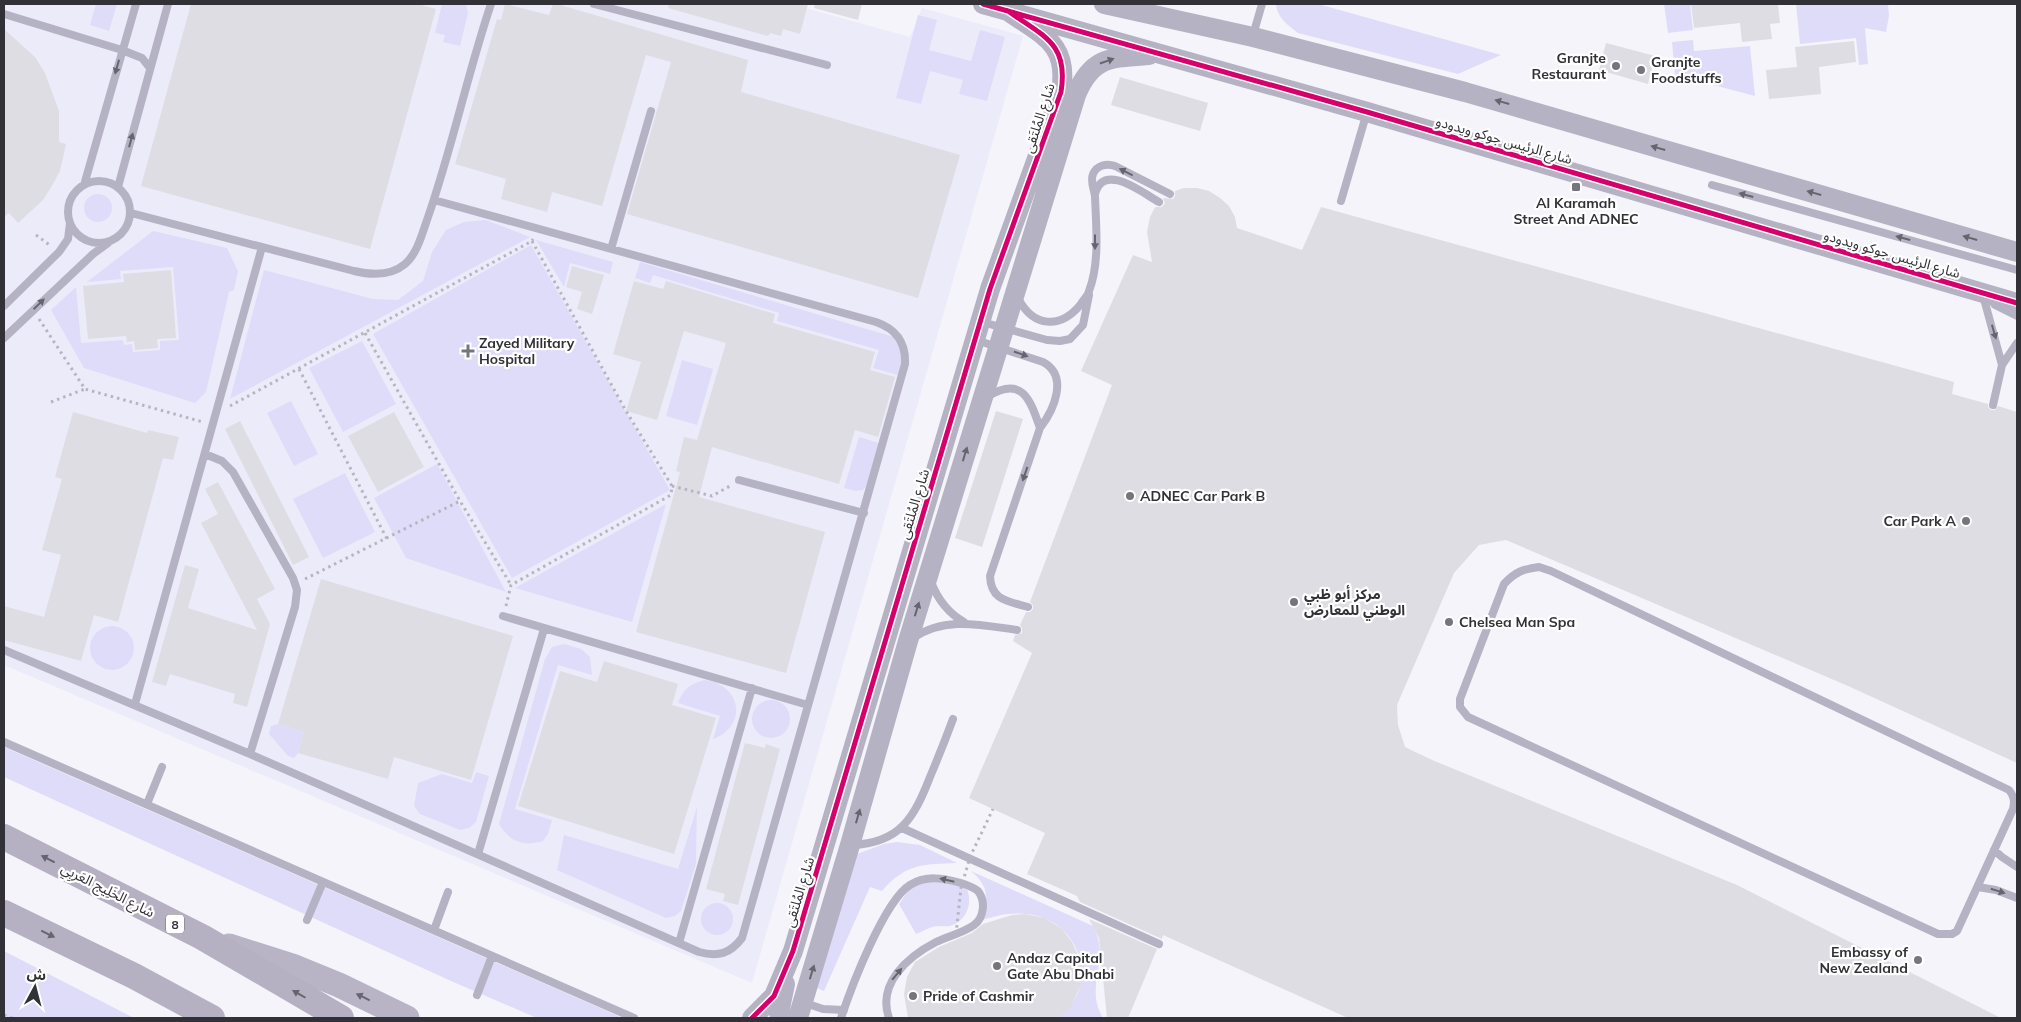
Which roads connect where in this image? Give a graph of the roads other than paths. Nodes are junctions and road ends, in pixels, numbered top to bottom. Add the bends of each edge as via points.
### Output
1 (136, 4) edge
2 (168, 4) edge
3 (491, 4) edge
4 (594, 4) edge
5 (983, 4) edge
6 (1104, 4) edge
7 (1262, 4) edge
8 (1008, 11) junction
9 (4, 14) edge
10 (1253, 37) junction
11 (122, 50) junction
12 (1161, 53) junction
13 (827, 65) dead end
14 (150, 68) junction
15 (651, 110) dead end
16 (1367, 112) junction
17 (84, 185) junction
18 (1712, 185) dead end
19 (118, 187) junction
20 (1094, 194) junction
21 (1170, 194) dead end
22 (434, 200) junction
23 (1341, 201) dead end
24 (1159, 202) dead end
25 (131, 213) junction
26 (70, 222) junction
27 (111, 241) junction
28 (262, 247) junction
29 (611, 249) junction
30 (2017, 252) edge
31 (2017, 270) edge
32 (1963, 286) junction
33 (1015, 292) junction
34 (1089, 293) junction
35 (1984, 299) junction
36 (2017, 303) edge
37 (4, 306) edge
38 (2017, 316) edge
39 (977, 330) junction
40 (1000, 337) junction
41 (4, 338) edge
42 (2017, 343) edge
43 (2002, 365) junction
44 (981, 400) junction
45 (1992, 405) dead end
46 (1040, 428) junction
47 (205, 454) junction
48 (739, 480) road end
49 (864, 514) junction
50 (929, 572) junction
51 (1028, 607) dead end
52 (503, 616) road end
53 (966, 623) junction
54 (544, 628) junction
55 (1018, 630) dead end
56 (908, 641) junction
57 (4, 650) edge
58 (752, 688) junction
59 (135, 704) junction
60 (808, 705) junction
61 (954, 719) dead end
62 (4, 742) edge
63 (250, 754) junction
64 (162, 767) dead end
65 (147, 804) junction
66 (902, 828) junction
67 (4, 837) edge
68 (850, 846) junction
69 (1994, 850) junction
70 (478, 854) junction
71 (2017, 866) edge
72 (323, 882) junction
73 (1978, 887) junction
74 (448, 892) dead end
75 (2017, 898) edge
76 (4, 912) edge
77 (307, 920) dead end
78 (434, 930) junction
79 (202, 937) junction
80 (679, 943) junction
81 (1159, 944) dead end
82 (793, 951) junction
83 (492, 956) junction
84 (477, 995) dead end
85 (800, 1010) edge
86 (842, 1014) edge
87 (212, 1018) edge
88 (341, 1018) edge
89 (407, 1018) edge
90 (634, 1018) edge
91 (752, 1018) edge
92 (781, 1018) edge
93 (889, 1018) edge

1 - 11 lane
2 - 14 lane
3 - 22 lane
4 - 13 lane
5 - 8 street, شارع الرئيس جوكو ويدودو
6 - 10 street
7 - 10 lane
8 - 12 street, شارع الرئيس جوكو ويدودو
8 - 39 street, شارع المُلتَقى via 1053,45 1060,55 1064,78
9 - 11 lane
30 -> 10 street via 1465,92
11 - 14 lane via 142,58
11 -> 17 lane
12 - 16 street, شارع الرئيس جوكو ويدودو
33 -> 12 street, شارع المُلتَقى via 1082,79 1108,60
19 -> 14 lane
15 - 29 lane
16 - 23 lane
16 - 32 street, شارع الرئيس جوكو ويدودو
17 - 19 lane via 101,181
17 - 26 lane via 70,202
31 -> 18 lane
19 - 25 lane via 125,195
21 -> 20 lane via 1106,164 1093,174
20 - 24 lane via 1102,180 1113,178
20 -> 34 lane via 1095,262
22 - 28 lane via 413,252 406,264 395,271 368,274
22 - 29 lane
25 - 27 lane via 125,230
25 - 28 lane
26 - 27 lane via 80,237 90,242
26 - 37 lane via 68,239 60,252
41 -> 27 lane
28 - 47 lane
29 - 49 lane via 876,322 896,333 906,353 906,364
32 - 35 lane
32 - 36 street, شارع الرئيس جوكو ويدودو
33 - 34 lane via 1027,312 1053,323 1071,315
33 - 40 street, شارع المُلتَقى
34 - 40 lane via 1083,326 1070,339
35 - 38 lane
35 -> 43 lane
39 - 40 lane
39 - 40 lane
39 - 82 street, شارع المُلتَقى
40 - 44 street, شارع المُلتَقى
40 -> 46 lane via 1055,372 1058,388 1049,416
42 - 43 lane
43 - 45 lane
44 - 46 lane via 997,390 1020,391 1029,399
50 -> 44 street, شارع المُلتَقى
46 -> 51 lane via 990,576 994,594
47 - 59 lane
47 - 63 lane via 222,460 233,472 296,584 295,608
48 - 49 lane
49 - 60 lane
50 - 53 lane via 941,603
56 -> 50 street, شارع المُلتَقى
52 - 54 lane
53 - 55 lane
53 - 56 lane via 935,627
54 - 58 lane
54 - 70 lane
68 -> 56 street, شارع المُلتَقى
57 - 59 lane
58 - 60 lane
58 - 80 lane
59 - 63 lane
60 - 80 lane via 742,938 720,955 704,953
61 - 66 lane via 921,800
62 - 65 lane
63 - 70 lane
64 - 65 lane
65 - 72 lane
66 - 68 lane via 881,840
66 - 81 lane
79 -> 67 highway, شارع الخَلِيج العَربِي / 8
85 -> 68 street, شارع المُلتَقى
69 - 71 lane
69 - 73 lane
69 - 73 lane via 2014,802 2013,795 2003,787 1551,571 1539,567 1524,568 1504,584 1460,699 1460,707 1468,717 1938,934 1957,931
70 - 80 lane
72 - 77 lane
72 - 78 lane
73 -> 75 lane
74 - 78 lane
76 -> 87 highway
78 - 83 lane
88 -> 79 highway, شارع الخَلِيج العَربِي / 8
89 -> 79 main road via 295,968
82 - 91 street, شارع المُلتَقى via 774,996
82 - 92 street via 780,1008
83 - 84 lane
83 - 90 lane
85 - 86 lane
93 -> 86 lane via 886,993 906,964 934,943 979,920 983,902 972,887 928,878 909,885 901,892 888,908

